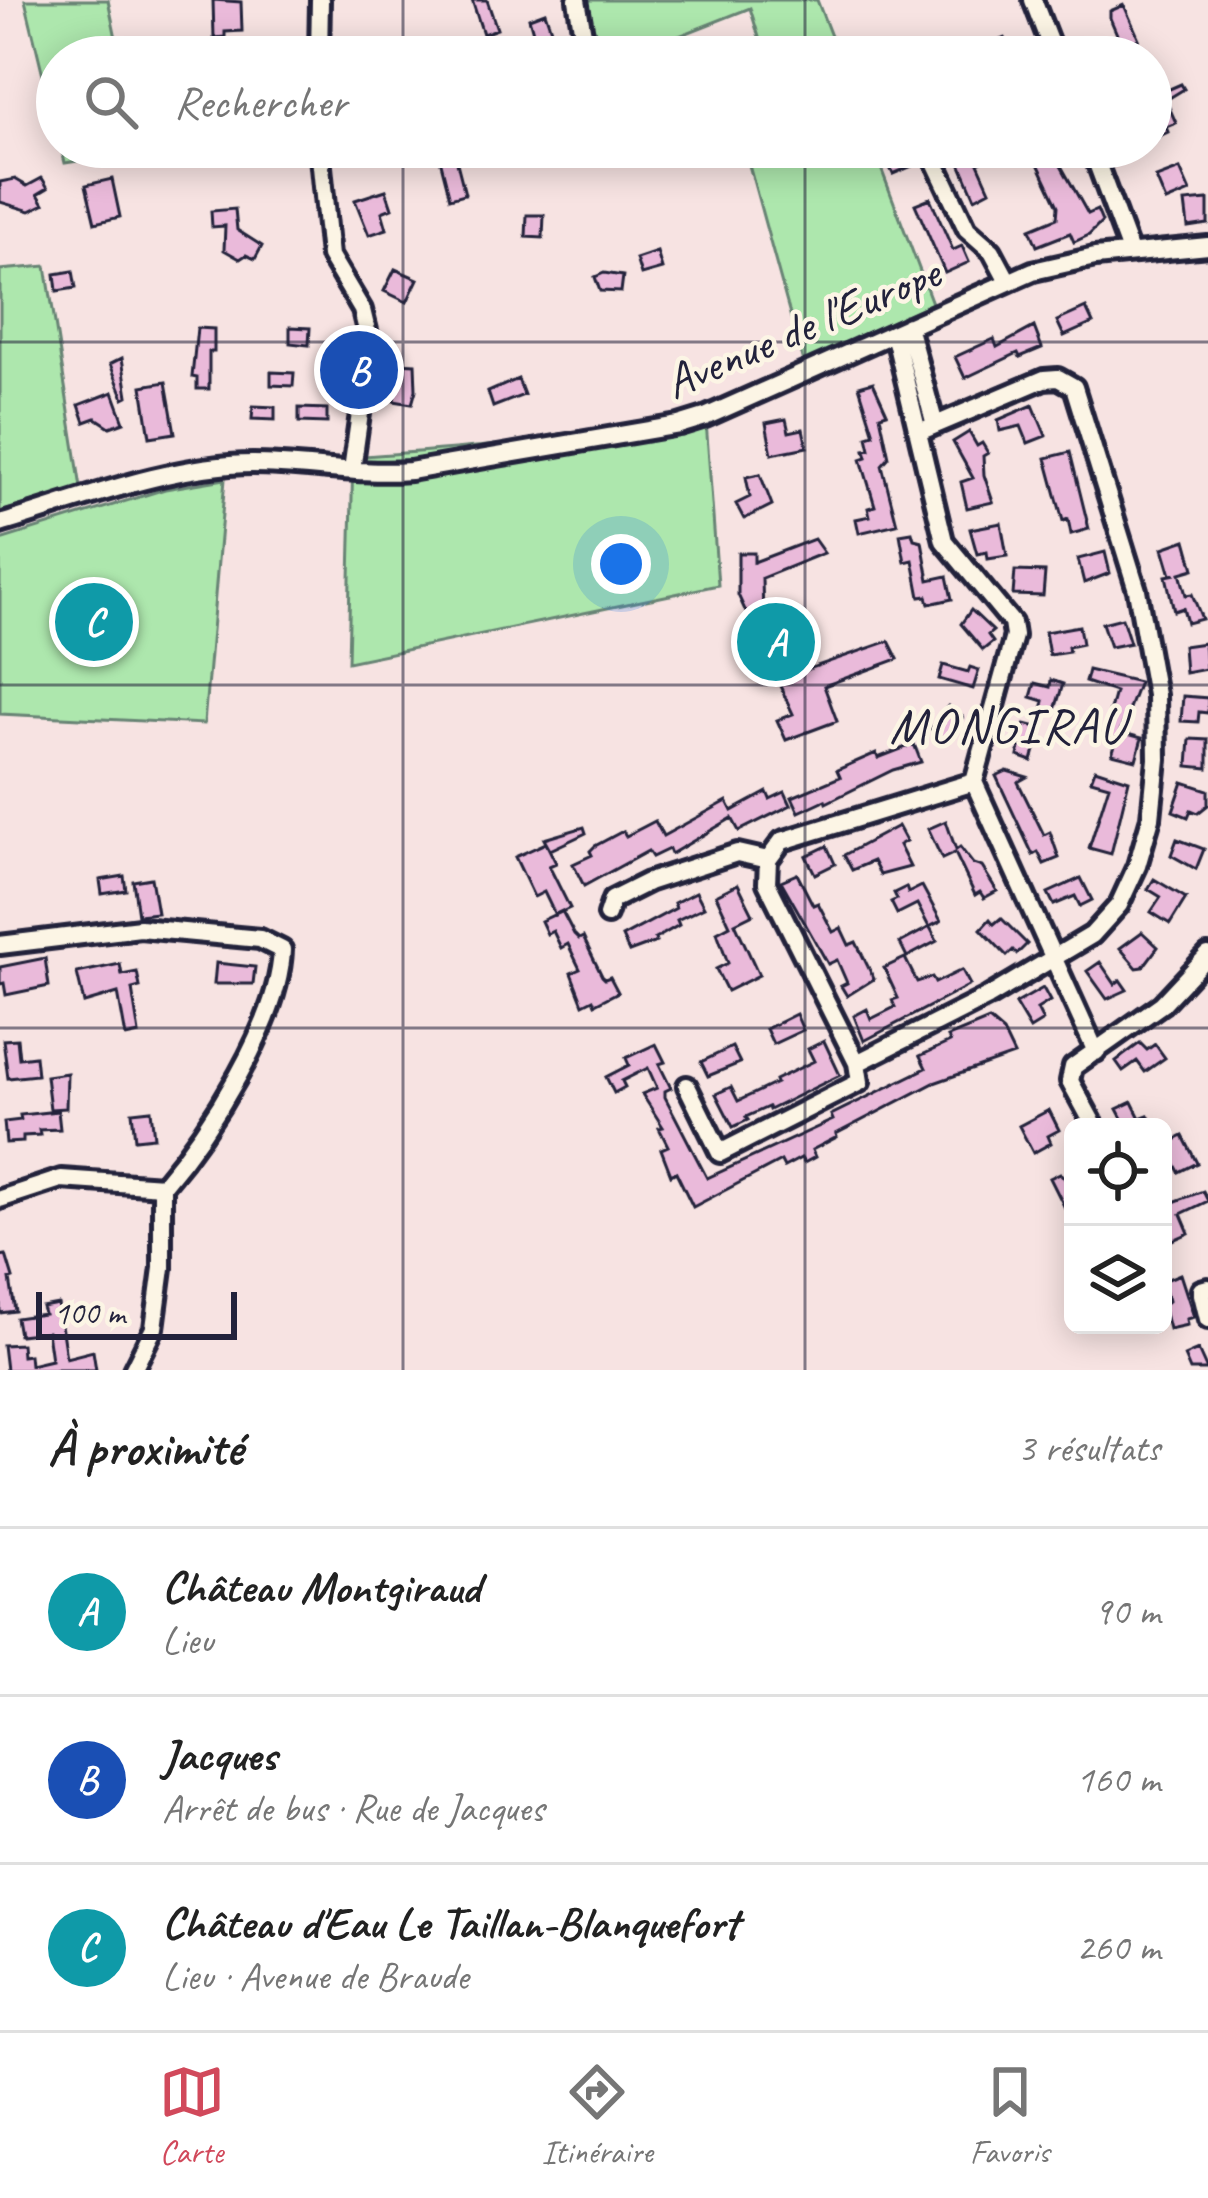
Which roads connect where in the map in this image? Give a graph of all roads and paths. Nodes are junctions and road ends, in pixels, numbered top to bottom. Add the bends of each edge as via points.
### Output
1 (320, 0) edge
2 (577, 0) edge
3 (1033, 0) edge
4 (320, 36) edge
5 (583, 36) edge
6 (1047, 36) edge
7 (321, 168) edge
8 (938, 168) edge
9 (1099, 168) edge
10 (1208, 246) edge
11 (1130, 252) junction
12 (1009, 281) junction
13 (901, 329) junction
14 (927, 429) junction
15 (352, 470) junction
16 (0, 524) edge
17 (974, 782) junction
18 (768, 860) junction
19 (608, 915) dead end
20 (0, 945) edge
21 (1208, 955) edge
22 (1054, 958) junction
23 (1096, 1052) junction
24 (857, 1063) junction
25 (686, 1086) dead end
26 (1091, 1118) edge
27 (162, 1186) junction
28 (0, 1199) edge
29 (1208, 1288) edge
30 (1208, 1319) edge
31 (133, 1370) edge

1 - 4 street
2 - 5 street
3 - 6 street
7 - 15 street via 330,256 362,310 370,343
8 - 12 street via 967,229
9 - 11 street
10 - 11 street, Avenue de l'Europe
11 - 12 street, Avenue de l'Europe
12 - 13 street, Avenue de l'Europe
13 - 14 street
13 - 15 street, Avenue de l'Europe via 679,425 410,471
14 - 17 street via 944,541 1012,623 1014,636
14 - 22 street via 1044,379 1074,387 1138,590 1156,695 1151,818 1119,905 1092,935
15 - 16 street, Avenue de l'Europe via 194,470
17 - 18 street via 782,841
17 - 22 street
18 - 19 street via 737,853 648,882 612,900
18 - 24 street via 767,883
20 - 27 street via 128,928 274,943 282,956 271,1003 203,1130
21 - 23 street via 1162,1004
22 - 23 street
22 - 24 street
23 - 26 street via 1069,1074
24 - 25 street via 860,1082 720,1153
27 - 28 street via 61,1179
27 - 31 street via 154,1328
29 - 30 street

